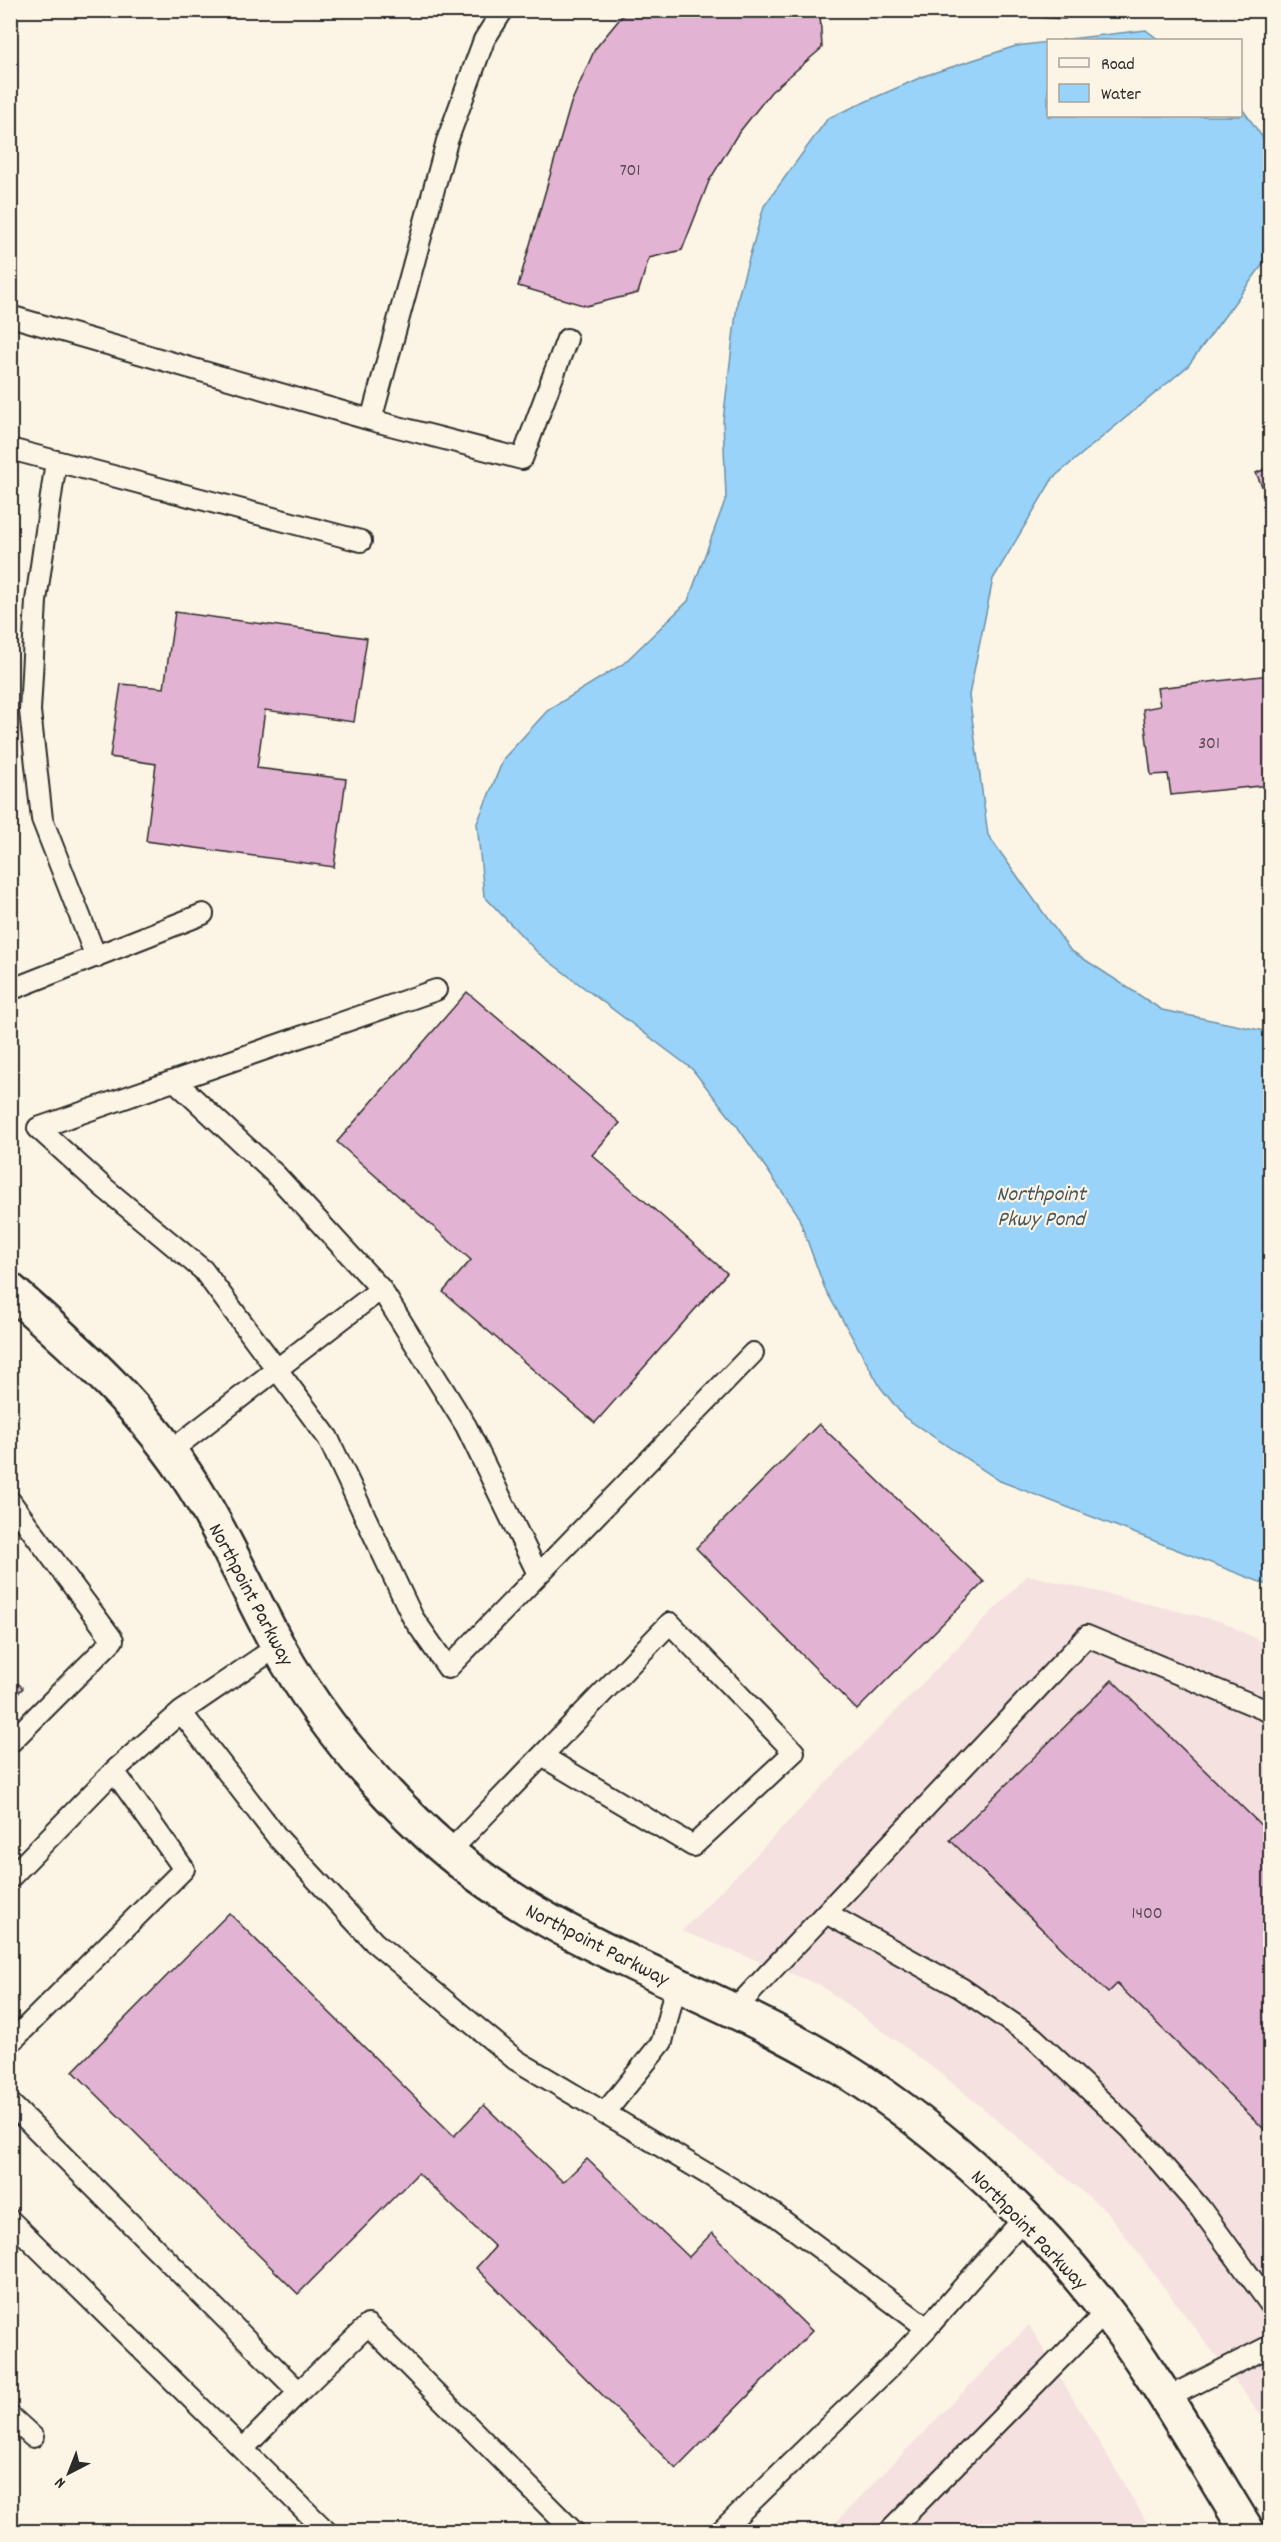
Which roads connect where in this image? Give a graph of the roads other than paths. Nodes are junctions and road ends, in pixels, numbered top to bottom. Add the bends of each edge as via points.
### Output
1 (503, 10) edge
2 (10, 316) edge
3 (567, 339) dead end
4 (371, 420) junction
5 (10, 449) edge
6 (56, 461) junction
7 (361, 541) dead end
8 (203, 914) dead end
9 (96, 957) junction
10 (10, 990) edge
11 (436, 990) dead end
12 (175, 1081) junction
13 (381, 1289) junction
14 (10, 1290) edge
15 (753, 1353) dead end
16 (276, 1370) junction
17 (168, 1453) junction
18 (10, 1501) edge
19 (538, 1574) junction
20 (278, 1646) junction
21 (181, 1712) junction
22 (1270, 1712) edge
23 (10, 1743) edge
24 (542, 1756) junction
25 (114, 1772) junction
26 (450, 1852) junction
27 (10, 1878) edge
28 (826, 1912) junction
29 (676, 1984) junction
30 (735, 2009) junction
31 (10, 2043) edge
32 (10, 2103) edge
33 (604, 2114) junction
34 (1025, 2217) junction
35 (10, 2220) edge
36 (1270, 2304) edge
37 (1106, 2313) junction
38 (927, 2328) junction
39 (1270, 2346) edge
40 (299, 2392) junction
41 (1165, 2399) junction
42 (10, 2416) edge
43 (33, 2437) dead end
44 (243, 2450) junction
45 (327, 2532) edge
46 (574, 2532) edge
47 (720, 2532) edge
48 (889, 2532) edge
49 (1248, 2532) edge

1 - 4 lane via 484,40 447,141
2 - 4 lane
3 - 4 lane via 522,459
5 - 6 lane
6 - 7 lane
6 - 9 lane via 36,601 30,711 42,819
8 - 9 lane
9 - 10 lane
11 - 12 lane
12 - 13 lane via 275,1173
12 - 16 lane via 38,1128 203,1270
13 - 16 lane
13 - 19 lane via 466,1426
14 - 17 street, Northpoint Parkway via 98,1368 139,1413
15 - 19 lane
16 - 17 lane
16 - 19 lane via 328,1438 413,1618 448,1668
17 - 20 street, Northpoint Parkway via 204,1504
18 - 23 lane via 113,1640
20 - 21 lane
20 - 26 street, Northpoint Parkway via 347,1749 388,1795
21 - 25 lane
21 - 33 lane via 278,1838 374,1942 516,2060
22 - 28 lane via 1088,1636
24 - 24 lane via 670,1623 794,1752 693,1846
24 - 26 lane
25 - 27 lane
25 - 31 lane via 184,1869
26 - 29 street, Northpoint Parkway via 505,1895 558,1928
28 - 30 lane
28 - 36 lane via 960,1988 1034,2038 1131,2129 1200,2208
29 - 30 street, Northpoint Parkway
29 - 33 lane via 662,2042
30 - 34 street, Northpoint Parkway via 829,2061 889,2100 973,2168
32 - 40 lane
33 - 38 lane via 771,2212
34 - 37 street, Northpoint Parkway
34 - 38 lane
35 - 44 lane
37 - 41 street, Northpoint Parkway
37 - 48 lane
38 - 47 lane
39 - 41 lane
40 - 44 lane
40 - 46 lane via 368,2325
41 - 49 street, Northpoint Parkway
42 - 43 lane
44 - 45 lane

